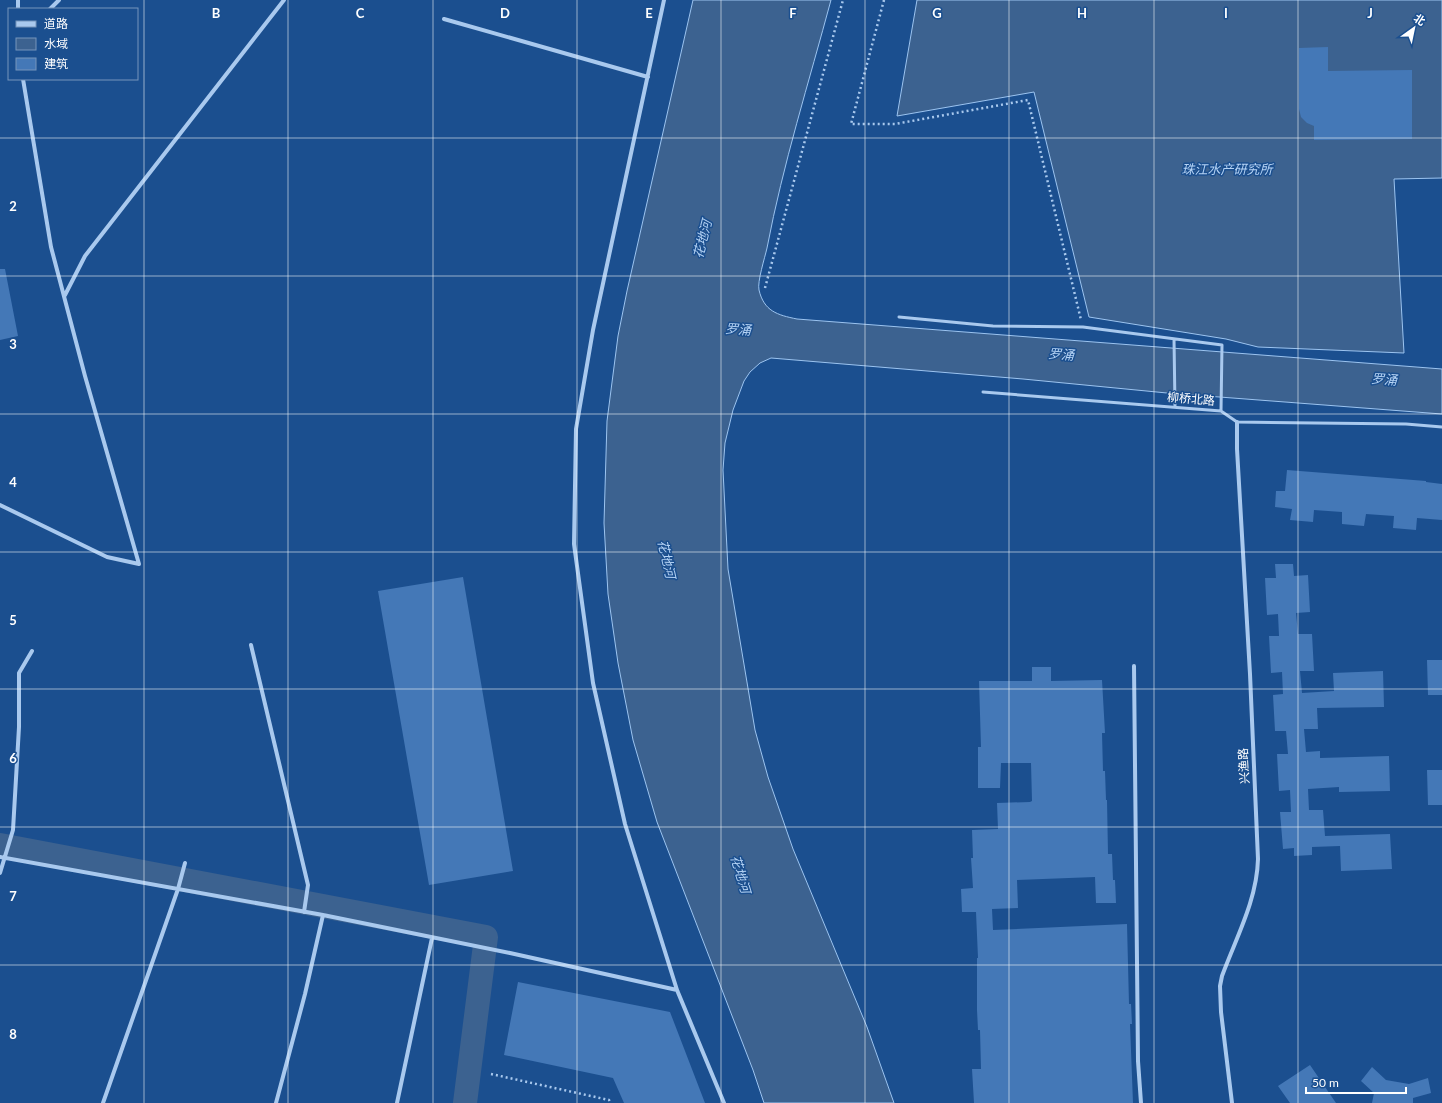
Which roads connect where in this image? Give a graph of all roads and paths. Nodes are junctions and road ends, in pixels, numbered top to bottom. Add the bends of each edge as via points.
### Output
1 (59, 0) edge
2 (284, 0) edge
3 (664, 0) edge
4 (842, 0) edge
5 (884, 0) edge
6 (51, 8) edge
7 (444, 19) dead end
8 (648, 77) junction
9 (23, 80) edge
10 (765, 288) dead end
11 (65, 295) junction
12 (899, 317) dead end
13 (1082, 327) junction
14 (1174, 339) junction
15 (983, 392) dead end
16 (1175, 407) junction
17 (1221, 411) junction
18 (1237, 422) junction
19 (1442, 427) edge
20 (0, 505) edge
21 (251, 645) dead end
22 (32, 651) dead end
23 (1134, 666) dead end
24 (0, 857) edge
25 (6, 857) junction
26 (185, 863) dead end
27 (0, 873) edge
28 (178, 889) junction
29 (304, 912) junction
30 (323, 915) junction
31 (432, 938) junction
32 (677, 990) junction
33 (491, 1074) dead end
34 (103, 1103) edge
35 (276, 1103) edge
36 (396, 1103) edge
37 (610, 1103) edge
38 (724, 1103) edge
39 (1141, 1103) edge
40 (1232, 1103) edge

1 - 6 street
2 - 11 street via 85,256
3 - 8 street
4 - 10 path
5 - 13 path via 851,124 895,124 1028,100
7 - 8 street
8 - 32 street via 593,330 576,429 574,544 593,683 625,824
9 - 11 street via 51,247
11 - 20 street via 85,376 139,564 106,557
12 - 13 lane via 993,326
13 - 14 lane
14 - 16 lane
14 - 17 lane via 1222,345
15 - 16 lane, 柳桥北路
16 - 17 lane, 柳桥北路
17 - 18 lane, 柳桥北路
18 - 19 lane via 1406,424
18 - 40 street, 兴渔路 via 1258,858 1252,896 1220,986
21 - 29 street via 308,885
22 - 25 street via 19,673 19,726 13,830
23 - 39 street via 1138,1061
24 - 25 street
25 - 27 street
25 - 28 street
26 - 28 street
28 - 29 street
28 - 34 street
29 - 30 street
30 - 31 street
30 - 35 street
31 - 32 street
31 - 36 street
32 - 38 street
33 - 37 path via 609,1100

